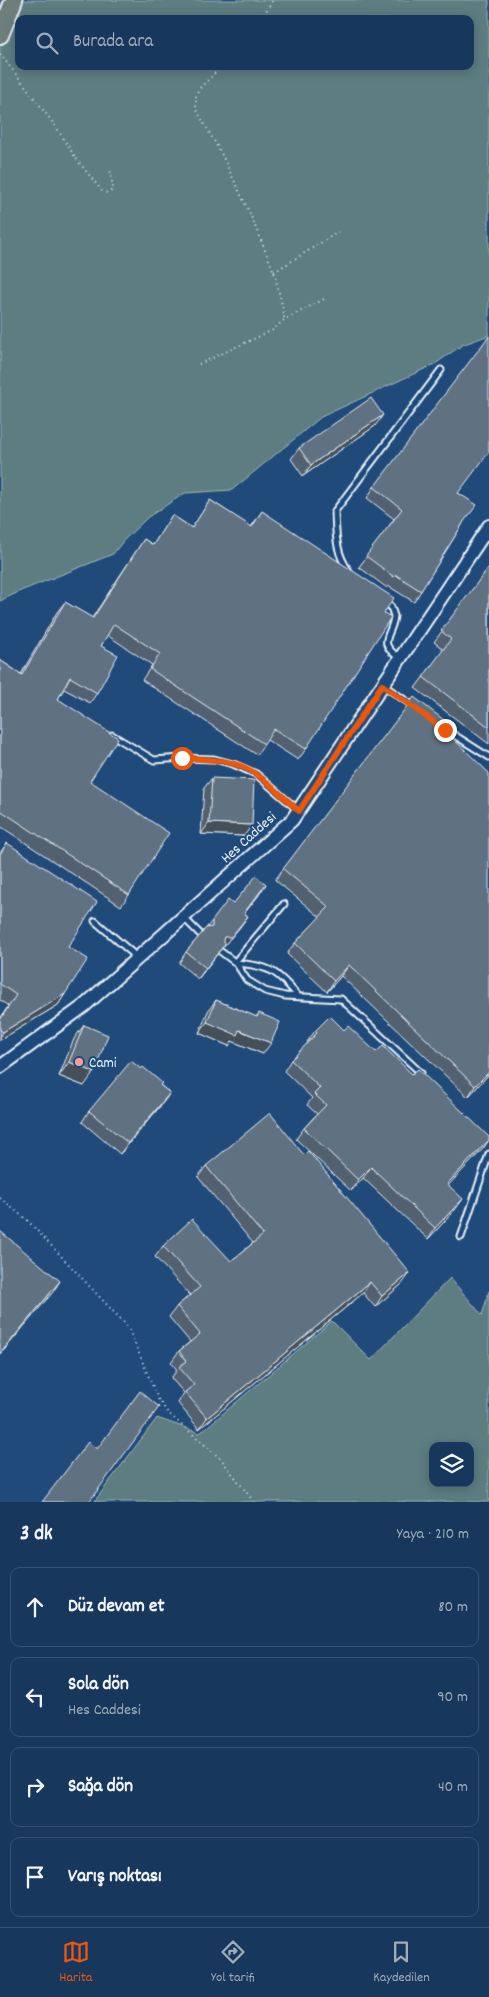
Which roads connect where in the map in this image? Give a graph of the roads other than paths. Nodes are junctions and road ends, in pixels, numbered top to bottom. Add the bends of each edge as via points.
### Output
1 (14, 0) edge
2 (0, 35) edge
3 (441, 370) dead end
4 (489, 526) edge
5 (354, 577) edge
6 (381, 598) edge
7 (400, 658) junction
8 (382, 685) junction
9 (422, 712) edge
10 (438, 724) edge
11 (103, 730) edge
12 (489, 757) edge
13 (299, 811) junction
14 (284, 904) dead end
15 (183, 917) junction
16 (94, 921) dead end
17 (201, 935) edge
18 (220, 951) edge
19 (138, 958) junction
20 (236, 962) junction
21 (298, 996) junction
22 (0, 1067) edge
23 (426, 1078) edge
24 (489, 1154) edge
25 (461, 1237) dead end

1 - 2 main road
3 - 5 lane via 335,510 338,548
4 - 7 street, Hes Caddesi
6 - 7 lane via 391,607 394,616 386,645
7 - 8 street, Hes Caddesi
8 - 9 lane
8 - 13 street, Hes Caddesi
10 - 12 lane
11 - 13 lane via 154,760 214,759 233,764 256,774
13 - 15 street, Hes Caddesi
14 - 20 lane
15 - 17 lane
15 - 19 street, Hes Caddesi
16 - 19 lane
18 - 20 lane
19 - 22 street, Hes Caddesi via 84,1006
20 - 21 lane via 267,968 279,975
20 - 21 lane via 247,980 255,986 285,996
21 - 23 lane via 341,999
24 - 25 lane

